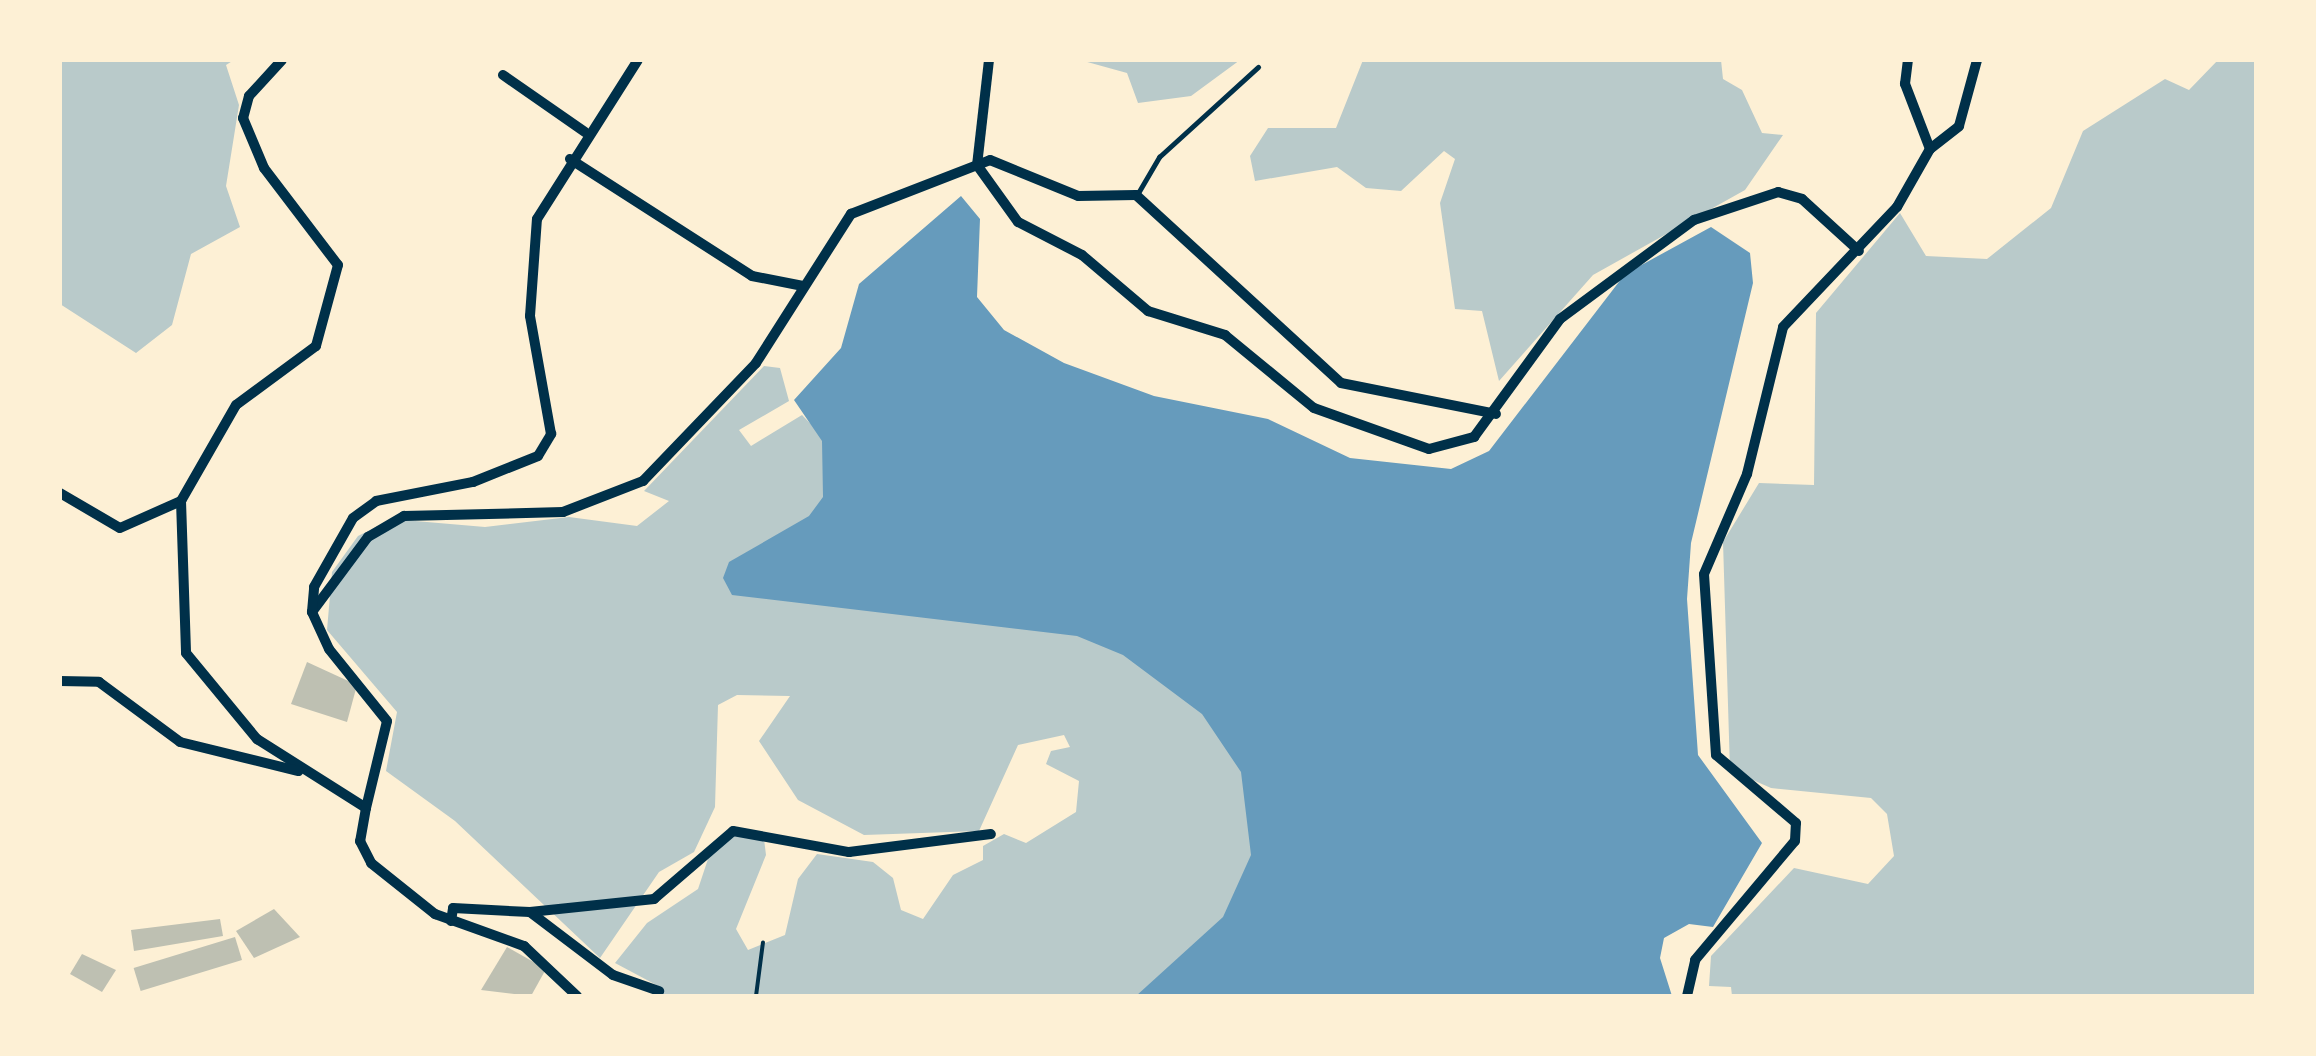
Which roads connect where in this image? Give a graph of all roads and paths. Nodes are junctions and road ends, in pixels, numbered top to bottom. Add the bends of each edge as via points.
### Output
1 (282, 60) edge
2 (638, 60) edge
3 (989, 60) edge
4 (1908, 60) edge
5 (1977, 60) edge
6 (1258, 67) dead end
7 (503, 75) dead end
8 (586, 132) junction
9 (1930, 149) junction
10 (570, 159) junction
11 (976, 165) junction
12 (1136, 195) junction
13 (1859, 251) junction
14 (804, 285) junction
15 (1496, 414) junction
16 (60, 493) edge
17 (181, 501) junction
18 (312, 612) junction
19 (60, 681) edge
20 (299, 771) junction
21 (366, 808) junction
22 (991, 834) dead end
23 (530, 912) junction
24 (450, 921) junction
25 (763, 942) dead end
26 (658, 991) dead end
27 (578, 996) edge
28 (756, 996) edge
29 (1687, 996) edge

1 - 17 street via 249,96 243,118 264,168 332,249 329,316 304,362 236,405
2 - 8 street
3 - 11 street
4 - 9 street via 1905,84
5 - 9 street via 1958,126
6 - 12 lane via 1159,157
7 - 8 street
8 - 10 street
9 - 13 street
10 - 14 street via 752,276 793,291
10 - 18 street via 532,245 532,348 552,434 538,456 473,482 376,502 353,518 314,586
11 - 12 street via 990,160 1078,196
11 - 14 street via 851,214
11 - 15 street via 1018,222 1082,255 1148,311 1226,335 1314,408 1429,449 1474,437
12 - 15 street via 1340,383
13 - 15 street via 1802,200 1778,192 1694,220 1560,319
13 - 29 street via 1782,327 1748,474 1704,574 1716,755 1726,772 1796,823 1795,841 1694,960
14 - 18 street via 737,387 644,482 563,512 404,516 368,537
16 - 17 street via 120,528
17 - 20 street via 186,652 203,684
18 - 21 street via 387,721
19 - 20 street via 99,682 180,742
20 - 21 street
21 - 24 street via 365,857
22 - 23 street via 848,852 758,828 732,831 654,898
23 - 24 street via 453,908
23 - 26 street via 612,974
24 - 27 street via 524,946
25 - 28 path

